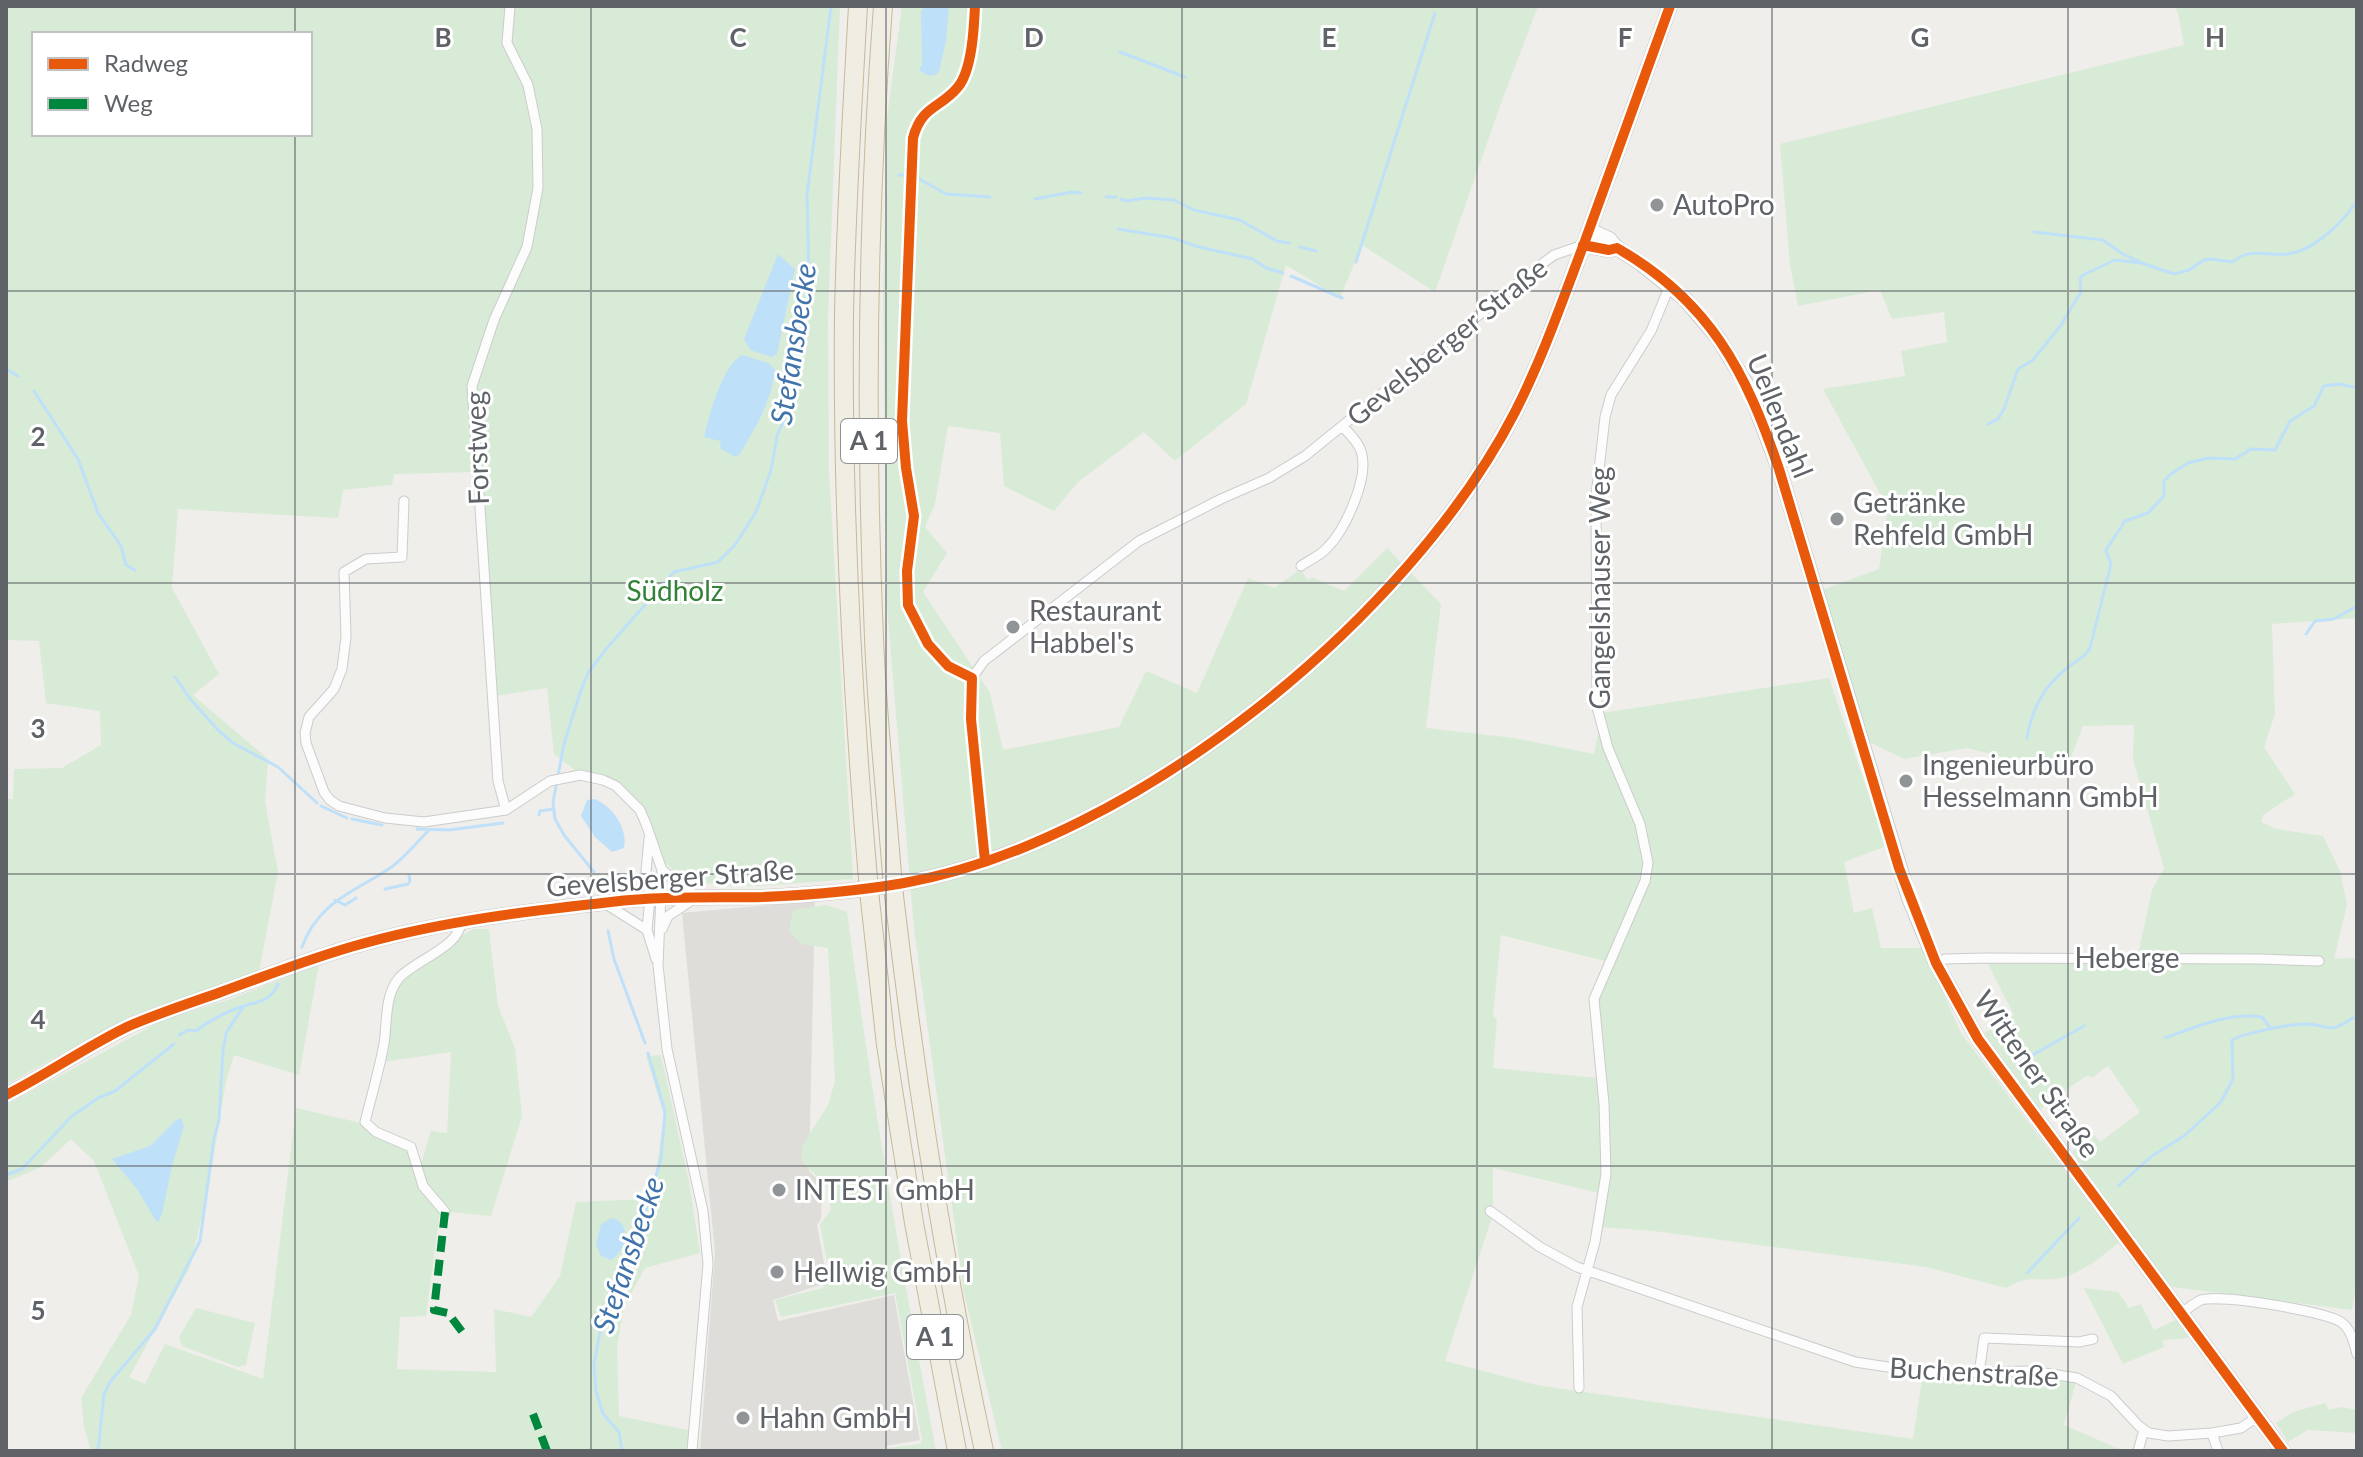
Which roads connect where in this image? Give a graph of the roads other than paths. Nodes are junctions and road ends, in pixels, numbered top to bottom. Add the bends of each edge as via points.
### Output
1 (510, 6) edge
2 (858, 6) edge
3 (883, 6) edge
4 (1670, 6) edge
5 (1589, 230) junction
6 (1583, 245) junction
7 (1617, 248) junction
8 (1670, 285) junction
9 (1343, 427) junction
10 (404, 501) dead end
11 (1301, 566) dead end
12 (1842, 679) joint
13 (506, 810) junction
14 (649, 836) junction
15 (985, 861) junction
16 (662, 870) junction
17 (697, 897) junction
18 (655, 898) junction
19 (604, 903) junction
20 (461, 922) junction
21 (662, 929) junction
22 (647, 930) junction
23 (2319, 961) dead end
24 (1936, 963) junction
25 (658, 965) junction
26 (6, 1095) edge
27 (1490, 1211) dead end
28 (445, 1212) dead end
29 (1587, 1270) junction
30 (2181, 1314) junction
31 (2093, 1339) dead end
32 (2357, 1354) edge
33 (1979, 1374) junction
34 (1579, 1388) dead end
35 (2257, 1417) junction
36 (2144, 1430) junction
37 (2212, 1433) junction
38 (692, 1451) edge
39 (957, 1451) edge
40 (984, 1451) edge
41 (2138, 1451) edge
42 (2218, 1451) edge
43 (2283, 1451) edge

1 - 13 street, Forstweg via 507,43 528,85 537,129 538,188 527,247 472,386 498,781
2 - 39 highway, A 1, bridge via 846,221 850,641 886,1045
3 - 40 highway, A 1, bridge via 868,408 874,642 894,896 928,1152
4 - 5 main road
5 - 6 main road
5 - 7 main road, Uellendahl
6 - 7 main road, Uellendahl
6 - 9 street, Gevelsberger Straße via 1538,267
6 - 15 main road, Gevelsberger Straße via 1538,363 1507,426 1443,521 1379,599 1235,726 1087,819
7 - 8 main road, Uellendahl
8 - 12 main road, Uellendahl via 1718,338 1757,408
8 - 29 street, Gangelshauser Weg via 1651,331 1611,395 1596,496 1597,707 1640,824 1648,863 1594,999 1606,1174
9 - 11 street via 1361,448 1358,487 1334,539
9 - 15 street, Gevelsberger Straße via 1269,478 1139,541 984,661 972,678 970,699
10 - 13 street via 402,557 366,559 344,572 342,669 334,689 309,717 306,743 324,792 339,806 424,822
12 - 24 main road, Wittener Straße via 1909,898
13 - 14 street via 550,781 590,777 616,786 640,810
14 - 16 street
14 - 18 street via 646,871
15 - 17 main road, Gevelsberger Straße via 858,889
16 - 17 street
16 - 18 street
17 - 18 main road, Gevelsberger Straße
17 - 21 street via 668,916
18 - 19 main road, Gevelsberger Straße
18 - 21 street
18 - 22 street
19 - 20 main road, Gevelsberger Straße
19 - 22 street
20 - 26 main road, Gevelsberger Straße via 363,943 178,1006 111,1035
20 - 28 street via 453,940 411,967 390,993 365,1122 411,1147 423,1186
21 - 25 street
22 - 25 street
23 - 24 street, Heberge via 1986,958
24 - 30 main road, Wittener Straße via 1978,1039
25 - 38 street via 667,1049 703,1211 708,1264
27 - 29 street via 1540,1247
29 - 33 street, Buchenstraße via 1855,1362 1927,1373
29 - 34 street, Gangelshauser Weg via 1577,1313
30 - 32 street via 2200,1301 2222,1299 2323,1313 2345,1325
30 - 35 main road, Wittener Straße
31 - 33 street via 1984,1338
33 - 36 street, Buchenstraße via 2031,1371 2077,1378 2111,1396
35 - 37 street via 2241,1428
35 - 43 main road, Wittener Straße
36 - 37 street via 2168,1436
36 - 41 street
37 - 42 street

